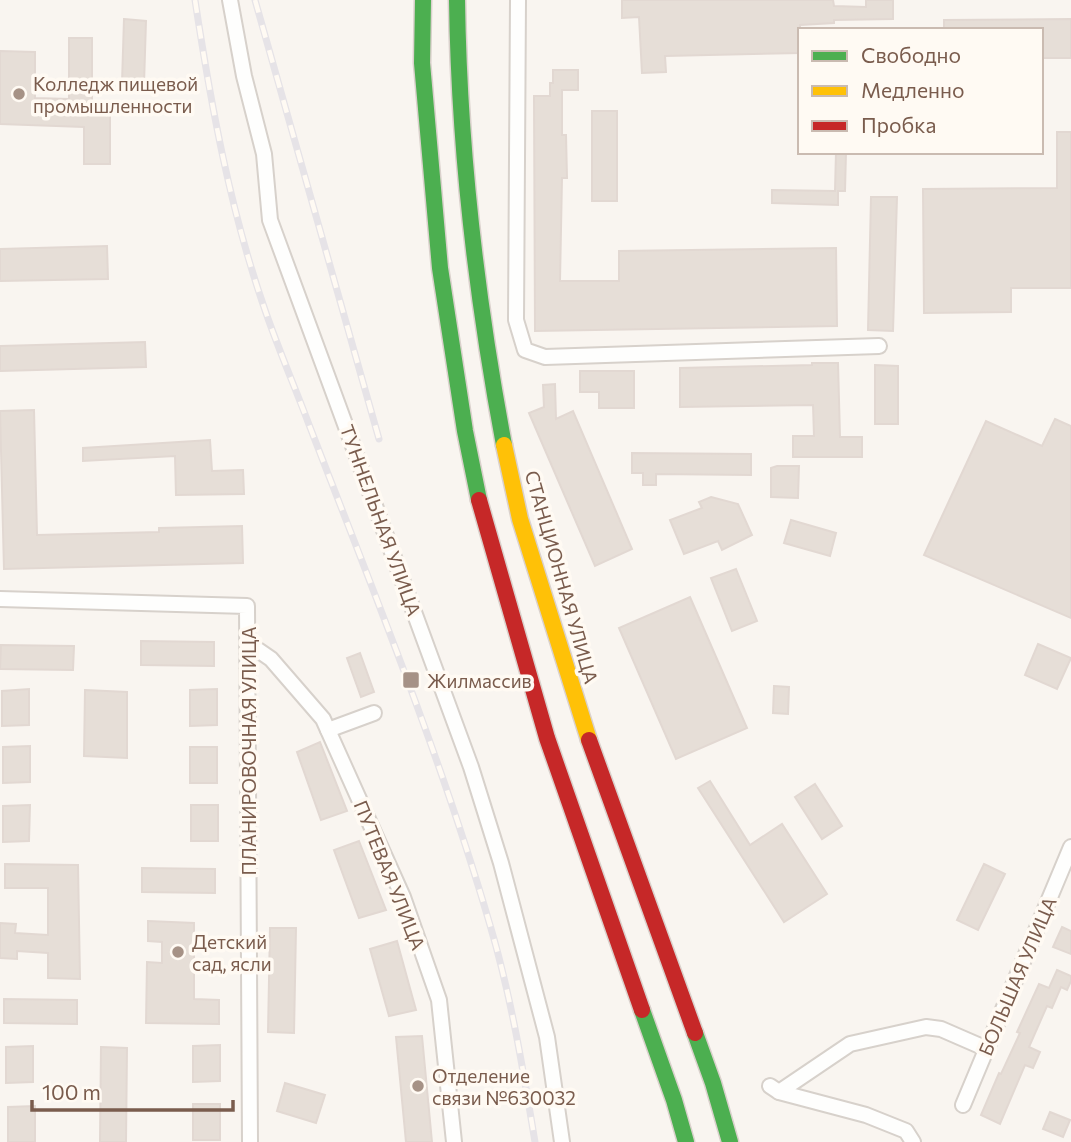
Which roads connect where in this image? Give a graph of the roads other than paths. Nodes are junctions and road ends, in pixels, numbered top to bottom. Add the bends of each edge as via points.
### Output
1 (230, 0) edge
2 (423, 0) edge
3 (457, 0) edge
4 (518, 0) edge
5 (879, 346) dead end
6 (0, 599) edge
7 (248, 643) junction
8 (374, 713) dead end
9 (328, 730) junction
10 (1071, 847) edge
11 (986, 1049) junction
12 (963, 1105) dead end
13 (250, 1142) edge
14 (454, 1142) edge
15 (562, 1142) edge
16 (686, 1142) edge
17 (730, 1142) edge
18 (913, 1142) edge

1 - 15 street, ТУННЕЛЬНАЯ УЛИЦА via 264,154 270,220 471,767 547,1037
2 - 16 main road via 422,63 440,268 484,523 547,738
3 - 17 main road, СТАНЦИОННАЯ УЛИЦА via 472,262 519,516 583,726 713,1083
4 - 5 street via 516,320 525,350 545,357
6 - 7 street, ПЛАНИРОВОЧНАЯ УЛИЦА via 247,606
7 - 9 street, ПУТЕВАЯ УЛИЦА via 271,659
7 - 13 street, ПЛАНИРОВОЧНАЯ УЛИЦА
8 - 9 street
9 - 14 street, ПУТЕВАЯ УЛИЦА via 402,897 439,1000
10 - 11 street, БОЛЬШАЯ УЛИЦА
11 - 12 street, БОЛЬШАЯ УЛИЦА
11 - 18 street via 926,1027 850,1044 774,1089 866,1115 906,1131

